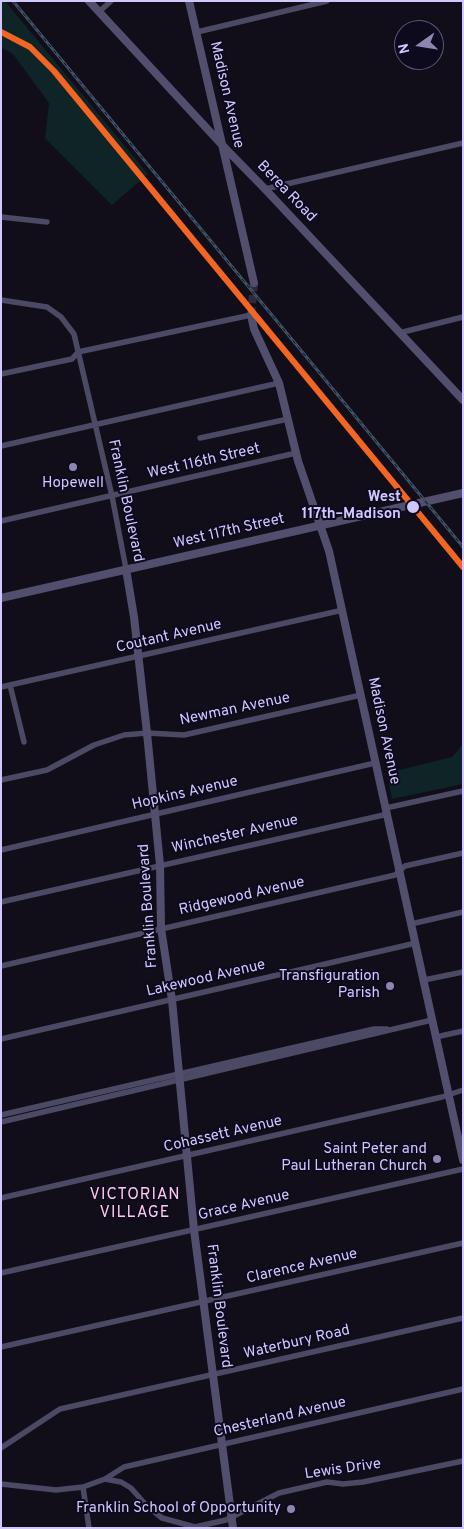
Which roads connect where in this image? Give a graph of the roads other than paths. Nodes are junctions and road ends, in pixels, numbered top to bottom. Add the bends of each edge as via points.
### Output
1 (89, 1) edge
2 (111, 1) edge
3 (189, 1) edge
4 (327, 1) edge
5 (99, 12) junction
6 (197, 32) junction
7 (463, 142) edge
8 (225, 148) junction
9 (266, 189) junction
10 (1, 217) edge
11 (47, 222) dead end
12 (254, 283) tunnel mouth
13 (1, 300) edge
14 (251, 315) joint
15 (463, 318) edge
16 (399, 333) junction
17 (78, 352) junction
18 (1, 374) edge
19 (279, 383) junction
20 (463, 400) edge
21 (288, 419) junction
22 (95, 425) junction
23 (200, 438) dead end
24 (1, 446) edge
25 (296, 454) junction
26 (463, 494) edge
27 (112, 496) junction
28 (1, 521) edge
29 (320, 526) junction
30 (126, 569) junction
31 (1, 598) edge
32 (342, 610) junction
33 (139, 656) junction
34 (10, 685) junction
35 (1, 687) edge
36 (361, 695) junction
37 (147, 733) junction
38 (24, 742) dead end
39 (375, 763) junction
40 (1, 780) edge
41 (463, 791) edge
42 (387, 811) junction
43 (156, 814) junction
44 (1, 850) edge
45 (463, 853) edge
46 (160, 865) junction
47 (400, 871) junction
48 (1, 902) edge
49 (463, 912) edge
50 (411, 924) junction
51 (161, 928) junction
52 (416, 944) junction
53 (1, 966) edge
54 (463, 972) edge
55 (424, 980) junction
56 (172, 1000) junction
57 (432, 1020) junction
58 (463, 1031) edge
59 (436, 1037) junction
60 (1, 1039) edge
61 (180, 1077) junction
62 (463, 1090) edge
63 (448, 1094) junction
64 (54, 1106) junction
65 (1, 1116) edge
66 (1, 1122) edge
67 (187, 1156) junction
68 (463, 1160) edge
69 (463, 1169) edge
70 (1, 1198) edge
71 (194, 1230) junction
72 (463, 1243) edge
73 (1, 1273) edge
74 (204, 1302) junction
75 (463, 1318) edge
76 (1, 1347) edge
77 (213, 1374) junction
78 (463, 1390) edge
79 (222, 1444) junction
80 (1, 1448) edge
81 (463, 1461) edge
82 (120, 1470) junction
83 (105, 1479) junction
84 (121, 1482) junction
85 (1, 1484) edge
86 (82, 1487) junction
87 (232, 1517) junction
88 (174, 1524) edge
89 (89, 1528) edge
90 (194, 1528) edge
91 (233, 1528) edge

1 - 5 main road, Berea Road
2 - 5 street
3 - 6 main road, Madison Avenue
4 - 6 street
5 - 8 main road, Berea Road
6 - 8 main road, Madison Avenue
7 - 9 street
8 - 9 main road, Berea Road
8 - 12 main road, Madison Avenue
9 - 16 main road, Berea Road
10 - 11 street
13 - 17 street, Franklin Boulevard via 39,304 55,311 74,334
14 - 17 street
14 - 19 main road, Madison Avenue via 254,329
15 - 16 street
16 - 20 main road, Berea Road
17 - 18 street via 72,359
17 - 22 street, Franklin Boulevard
19 - 21 main road, Madison Avenue
19 - 22 street
21 - 23 street
21 - 25 main road, Madison Avenue
22 - 24 street
22 - 27 street, Franklin Boulevard
25 - 27 street, West 116th Street
25 - 29 main road, Madison Avenue
26 - 29 main road, West 117th Street
27 - 28 street, West 116th Street
27 - 30 street, Franklin Boulevard
29 - 30 main road, West 117th Street
29 - 32 main road, Madison Avenue
30 - 31 main road, West 117th Street
30 - 33 main road, Franklin Boulevard
32 - 33 street, Coutant Avenue
32 - 36 main road, Madison Avenue
33 - 34 street, Coutant Avenue
33 - 37 main road, Franklin Boulevard
34 - 35 street, Coutant Avenue
34 - 38 street
36 - 37 street, Newman Avenue via 184,736
36 - 39 main road, Madison Avenue
37 - 40 street, Newman Avenue via 124,735 94,745 47,770
37 - 43 main road, Franklin Boulevard
39 - 42 main road, Madison Avenue
39 - 43 street, Hopkins Avenue
41 - 42 street, Winchester Avenue
42 - 46 street, Winchester Avenue
42 - 47 main road, Madison Avenue
43 - 44 street, Hopkins Avenue
43 - 46 main road, Franklin Boulevard
45 - 47 street, Ridgewood Avenue via 405,866
46 - 48 street, Winchester Avenue
46 - 51 main road, Franklin Boulevard
47 - 50 main road, Madison Avenue
47 - 51 street, Ridgewood Avenue via 395,875
49 - 50 street
50 - 52 main road, Madison Avenue
51 - 53 street, Ridgewood Avenue
51 - 56 main road, Franklin Boulevard
52 - 55 main road, Madison Avenue
52 - 56 street, Lakewood Avenue
54 - 55 street
55 - 57 main road, Madison Avenue
56 - 60 street, Lakewood Avenue
56 - 61 main road, Franklin Boulevard
57 - 59 main road, Madison Avenue
57 - 61 street via 374,1029
58 - 59 street
59 - 63 main road, Madison Avenue
61 - 64 street
61 - 67 main road, Franklin Boulevard
62 - 63 street, Cohassett Avenue
63 - 67 street, Cohassett Avenue
63 - 68 main road, Madison Avenue
64 - 65 street
64 - 66 street
67 - 70 street, Cohassett Avenue
67 - 71 main road, Franklin Boulevard
69 - 71 street, Grace Avenue
71 - 73 street, Grace Avenue
71 - 74 main road, Franklin Boulevard
72 - 74 street, Clarence Avenue
74 - 76 street, Clarence Avenue
74 - 77 main road, Franklin Boulevard
75 - 77 street, Waterbury Road
77 - 79 main road, Franklin Boulevard
77 - 80 street, Waterbury Road via 60,1409
78 - 79 street, Chesterland Avenue
79 - 82 street, Chesterland Avenue
79 - 87 main road, Franklin Boulevard
81 - 87 street, Lewis Drive via 363,1482 327,1482 279,1493
82 - 83 street, Chesterland Avenue
82 - 84 street
83 - 84 street, Lewis Drive
83 - 86 street, Lewis Drive
84 - 88 street, Lewis Drive via 162,1518
85 - 86 street, Lewis Drive via 37,1489
86 - 89 street
87 - 90 street, Lewis Drive
87 - 91 main road, Franklin Boulevard
88 - 90 street, Lewis Drive

